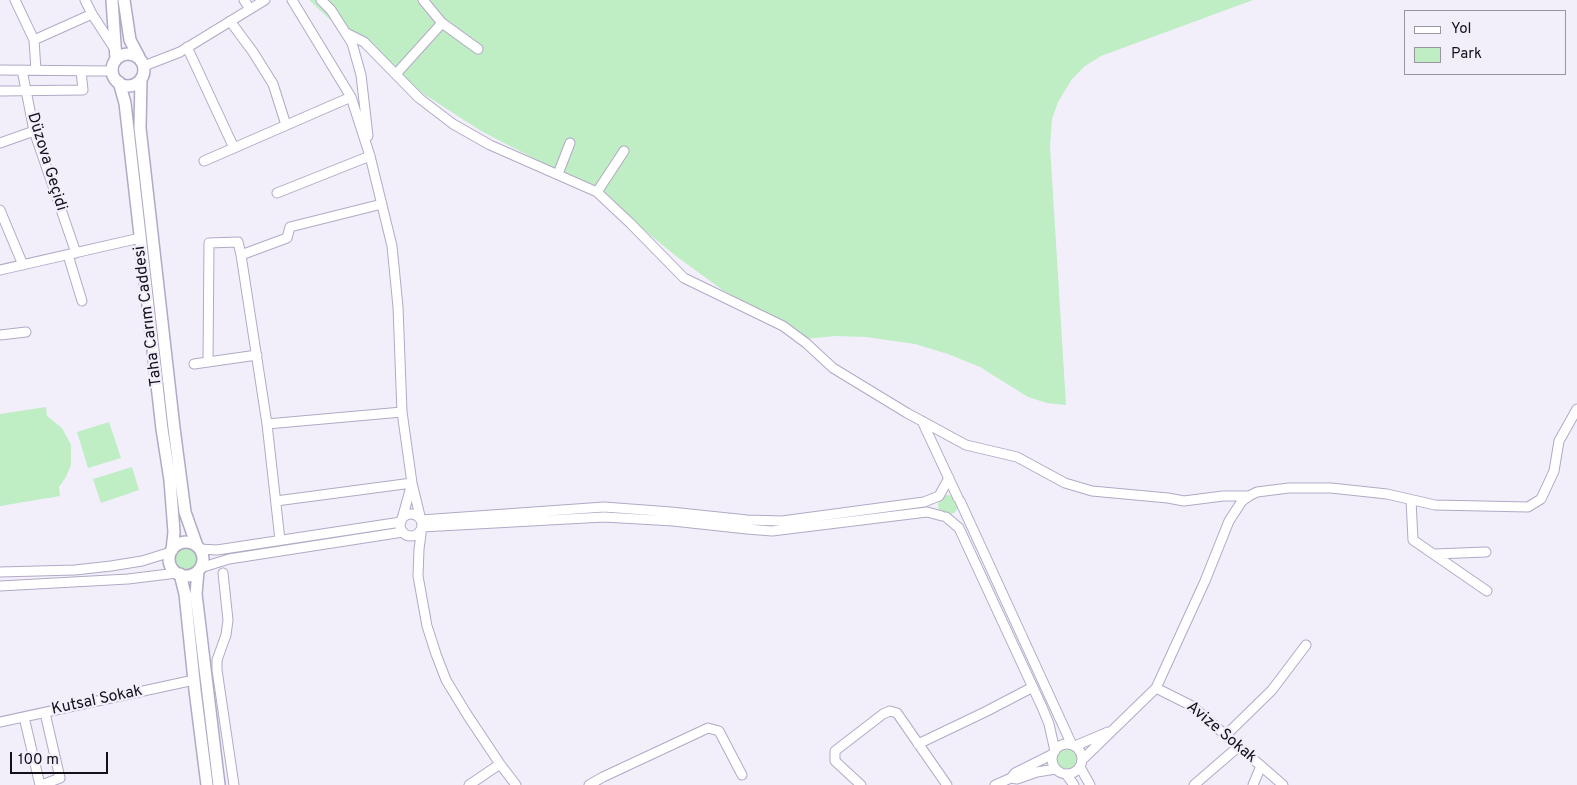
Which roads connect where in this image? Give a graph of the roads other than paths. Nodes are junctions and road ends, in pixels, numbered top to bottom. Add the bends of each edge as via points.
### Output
1 (14, 0) edge
2 (85, 0) edge
3 (112, 0) edge
4 (124, 0) edge
5 (244, 0) edge
6 (265, 0) edge
7 (292, 0) edge
8 (322, 0) edge
9 (423, 0) edge
10 (250, 9) junction
11 (92, 14) junction
12 (230, 20) junction
13 (442, 23) junction
14 (346, 33) junction
15 (34, 40) junction
16 (187, 47) junction
17 (478, 50) dead end
18 (116, 56) junction
19 (141, 62) junction
20 (0, 70) edge
21 (22, 70) junction
22 (36, 70) junction
23 (82, 71) junction
24 (112, 71) junction
25 (396, 74) junction
26 (141, 80) junction
27 (119, 82) junction
28 (0, 92) edge
29 (26, 92) junction
30 (351, 97) junction
31 (286, 125) junction
32 (34, 131) junction
33 (0, 143) edge
34 (570, 143) dead end
35 (234, 148) junction
36 (624, 151) dead end
37 (370, 156) junction
38 (204, 161) dead end
39 (558, 174) junction
40 (597, 192) junction
41 (277, 193) dead end
42 (382, 204) junction
43 (0, 210) edge
44 (140, 238) junction
45 (72, 254) junction
46 (241, 255) junction
47 (22, 265) junction
48 (0, 270) edge
49 (82, 301) dead end
50 (26, 332) dead end
51 (0, 335) edge
52 (257, 355) junction
53 (208, 362) junction
54 (194, 364) dead end
55 (1577, 409) edge
56 (402, 412) junction
57 (922, 421) junction
58 (267, 424) junction
59 (949, 478) junction
60 (412, 483) junction
61 (939, 496) junction
62 (1249, 496) junction
63 (959, 499) junction
64 (1411, 500) junction
65 (276, 501) junction
66 (944, 516) junction
67 (402, 520) junction
68 (422, 524) junction
69 (404, 533) junction
70 (280, 540) junction
71 (198, 547) junction
72 (419, 549) junction
73 (171, 551) junction
74 (1486, 552) dead end
75 (1433, 554) junction
76 (199, 569) junction
77 (0, 572) edge
78 (223, 573) dead end
79 (179, 574) junction
80 (0, 586) edge
81 (1487, 591) dead end
82 (1306, 645) dead end
83 (194, 680) junction
84 (1033, 687) junction
85 (1156, 688) junction
86 (45, 712) junction
87 (24, 717) junction
88 (0, 722) edge
89 (1115, 728) junction
90 (1225, 736) junction
91 (918, 744) junction
92 (1074, 746) junction
93 (1238, 747) junction
94 (1054, 752) junction
95 (500, 764) junction
96 (1081, 764) junction
97 (1261, 766) junction
98 (1056, 769) junction
99 (1066, 774) junction
100 (742, 775) dead end
101 (1011, 778) junction
102 (605, 781) edge
103 (41, 785) edge
104 (207, 785) edge
105 (219, 785) edge
106 (234, 785) edge
107 (468, 785) edge
108 (516, 785) edge
109 (589, 785) edge
110 (861, 785) edge
111 (947, 785) edge
112 (995, 785) edge
113 (1074, 785) edge
114 (1090, 785) edge
115 (1194, 785) edge
116 (1253, 785) edge
117 (1283, 785) edge

1 - 15 street
2 - 11 street
3 - 18 main road
4 - 19 main road via 130,40
5 - 10 street
6 - 10 street
7 - 30 street
8 - 14 street
9 - 13 street
10 - 12 street
11 - 15 street
11 - 18 street
12 - 16 street
12 - 31 street via 273,84
13 - 17 street
13 - 25 street
14 - 25 street via 364,42
14 - 37 street via 361,75
15 - 22 street
16 - 19 street via 180,52
16 - 35 street
18 - 19 main road via 127,54
18 - 24 main road
19 - 26 main road via 144,73
20 - 21 street
21 - 22 street
21 - 29 street, Düzova Geçidi
22 - 23 street
23 - 24 street
23 - 29 street via 83,90
24 - 27 main road
25 - 39 street via 419,98 453,124
26 - 27 main road via 130,86
26 - 71 main road, Taha Carım Caddesi via 140,128 174,428 185,512
27 - 44 main road, Taha Carım Caddesi via 125,103
28 - 29 street
29 - 32 street, Düzova Geçidi
30 - 31 street
30 - 37 street
31 - 35 street
32 - 33 street
32 - 45 street, Düzova Geçidi
34 - 39 street
35 - 38 street
36 - 40 street
37 - 41 street
37 - 42 street
39 - 40 street
40 - 57 street via 684,278 783,326 833,368
42 - 46 street via 290,227 287,238
42 - 56 street via 392,246 398,307
43 - 47 street
44 - 45 street
44 - 73 main road, Taha Carım Caddesi via 170,480 174,532
45 - 47 street
45 - 49 street, Düzova Geçidi
46 - 52 street
46 - 53 street via 238,242 209,243
47 - 48 street
50 - 51 street
52 - 53 street
52 - 58 street
53 - 54 street
55 - 64 street via 1559,441 1554,471 1541,499 1535,504 1520,508 1435,506
56 - 58 street
56 - 60 street
57 - 59 street
57 - 62 street via 966,445 1017,457 1065,483 1092,491 1184,501
58 - 65 street
59 - 61 street
59 - 63 street
60 - 65 street
60 - 67 street
60 - 68 street
61 - 63 street via 948,492
61 - 66 street via 936,507
61 - 68 street via 924,502 782,521 604,507
62 - 64 street via 1289,488 1332,488
62 - 85 street via 1229,522
63 - 66 street via 957,513
63 - 92 street
64 - 75 street via 1413,540
65 - 70 street
66 - 68 street via 927,512 772,530 604,517
66 - 84 street via 959,528
67 - 68 street via 412,514
67 - 69 street
67 - 70 street
68 - 69 street via 416,536
68 - 72 street
69 - 72 street
69 - 76 street via 229,559
70 - 71 street via 217,550
71 - 73 main road via 190,542 181,542
71 - 76 main road via 203,560
72 - 95 street via 419,587 436,654 446,680
73 - 77 street via 142,561 112,566
73 - 79 main road via 170,565
74 - 75 street
75 - 81 street
76 - 79 main road via 191,575
76 - 105 main road via 196,594
78 - 106 street via 228,620 217,670
79 - 80 street
79 - 83 main road via 185,594
82 - 90 street via 1272,690
83 - 86 street, Kutsal Sokak
83 - 104 main road
84 - 91 street
84 - 94 street via 1046,717
85 - 89 street
85 - 90 street, Avize Sokak via 1192,706
86 - 87 street, Kutsal Sokak
86 - 103 street via 60,778
87 - 88 street, Kutsal Sokak
87 - 103 street
89 - 92 street
89 - 96 street
90 - 93 street, Avize Sokak
91 - 110 street via 896,713 883,714 835,751 835,761
91 - 111 street
92 - 94 street via 1060,745
92 - 96 street via 1081,752
93 - 97 street, Avize Sokak
93 - 115 street
94 - 98 street via 1052,762
94 - 101 street
95 - 107 street
95 - 108 street
96 - 99 street via 1074,772
96 - 114 street
97 - 116 street
97 - 117 street, Avize Sokak
98 - 99 street
98 - 101 street
99 - 113 street
100 - 102 street via 718,731 712,728
101 - 112 street
102 - 109 street

